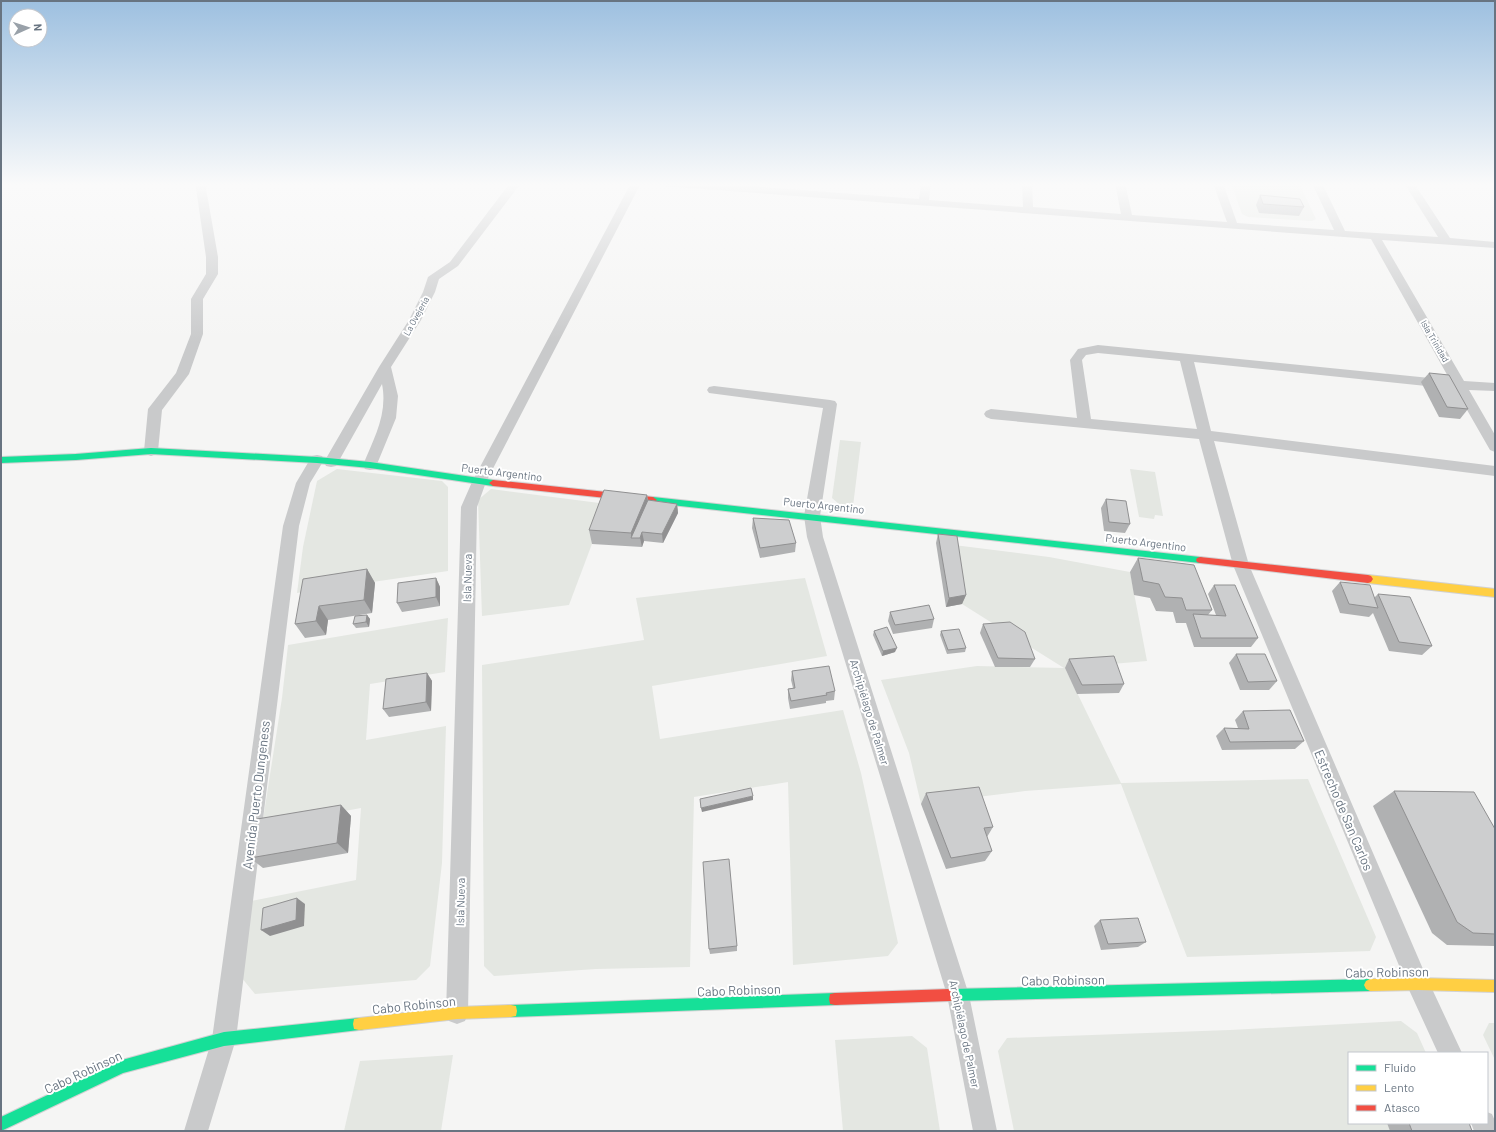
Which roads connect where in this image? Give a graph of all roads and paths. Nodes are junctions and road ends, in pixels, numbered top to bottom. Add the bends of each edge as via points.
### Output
1 (1374, 235) edge
2 (209, 236) edge
3 (477, 236) edge
4 (608, 236) edge
5 (1384, 236) edge
6 (1443, 236) edge
7 (1446, 241) junction
8 (1495, 245) edge
9 (1186, 358) junction
10 (385, 366) junction
11 (1460, 385) junction
12 (1495, 387) edge
13 (714, 390) dead end
14 (991, 414) dead end
15 (1084, 423) junction
16 (1205, 435) junction
17 (1495, 447) edge
18 (151, 451) junction
19 (1, 460) edge
20 (324, 461) junction
21 (370, 465) junction
22 (1495, 471) edge
23 (479, 482) junction
24 (812, 516) junction
25 (1241, 565) junction
26 (1495, 593) edge
27 (1418, 984) junction
28 (1495, 986) edge
29 (958, 995) junction
30 (457, 1013) junction
31 (224, 1039) junction
32 (1450, 1052) edge
33 (1, 1124) edge
34 (196, 1131) edge
35 (985, 1131) edge

1 - 11 street, Isla Trinidad
2 - 18 street via 212,274 197,299 197,334 182,374 155,409
3 - 10 street, La Ovejería via 454,264 434,277 415,320
4 - 23 street, Isla Nueva
5 - 7 street
6 - 7 street
7 - 8 street
9 - 11 street
9 - 15 street via 1098,349 1082,352 1076,360
9 - 16 street, Estrecho de San Carlos
10 - 20 street, La Ovejería
10 - 21 street via 391,396 389,418
11 - 12 street
11 - 17 street, Isla Trinidad
13 - 24 street, Archipiélago de Palmer via 830,404
14 - 15 street
15 - 16 street
16 - 22 street
16 - 25 street, Estrecho de San Carlos
18 - 19 street, Puerto Argentino
18 - 20 street, Puerto Argentino
20 - 21 street, Puerto Argentino
20 - 31 street, Avenida Puerto Dungeness via 303,483 291,526
21 - 23 street, Puerto Argentino
23 - 24 street, Puerto Argentino
23 - 30 street, Isla Nueva via 469,507
24 - 25 street, Puerto Argentino
24 - 29 street, Archipiélago de Palmer via 815,537
25 - 26 street, Puerto Argentino
25 - 27 street, Estrecho de San Carlos
27 - 28 street, Cabo Robinson
27 - 29 street, Cabo Robinson
27 - 32 street, Estrecho de San Carlos
29 - 30 street, Cabo Robinson
29 - 35 street, Archipiélago de Palmer
30 - 31 street, Cabo Robinson
31 - 33 street, Cabo Robinson via 122,1067
31 - 34 street, Avenida Puerto Dungeness

